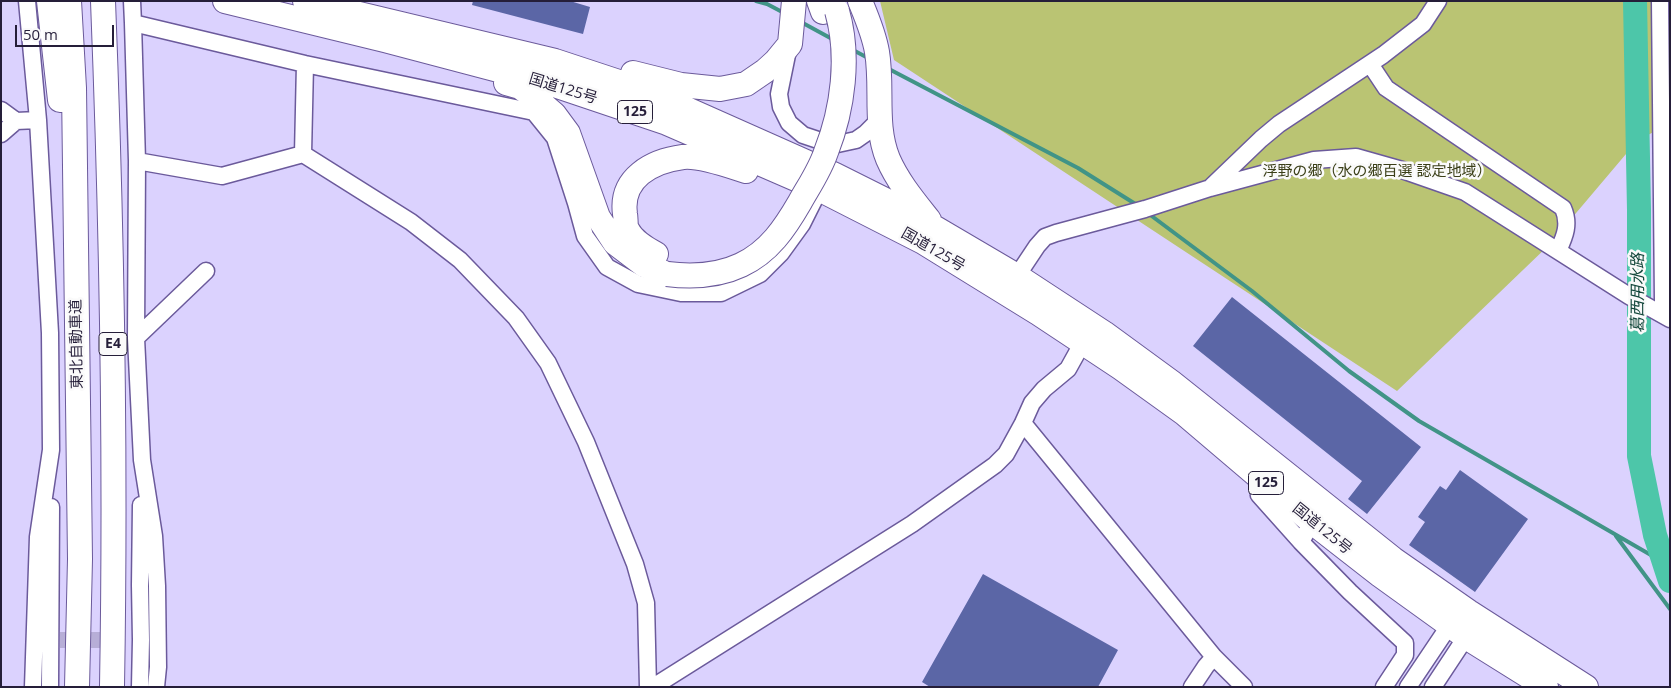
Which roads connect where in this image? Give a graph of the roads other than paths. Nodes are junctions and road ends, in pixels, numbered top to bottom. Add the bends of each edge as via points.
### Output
1 (27, 1) edge
2 (49, 1) edge
3 (69, 1) edge
4 (104, 1) edge
5 (132, 1) edge
6 (305, 1) edge
7 (860, 1) edge
8 (1438, 1) edge
9 (1660, 1) edge
10 (794, 2) edge
11 (231, 3) edge
12 (828, 6) edge
13 (133, 23) junction
14 (791, 38) junction
15 (385, 40) junction
16 (556, 61) junction
17 (305, 64) junction
18 (1370, 64) junction
19 (1666, 72) edge
20 (1, 110) edge
21 (38, 120) junction
22 (879, 120) junction
23 (16, 121) junction
24 (1, 134) edge
25 (303, 154) junction
26 (137, 161) junction
27 (790, 176) junction
28 (1666, 186) edge
29 (1210, 188) junction
30 (820, 189) junction
31 (935, 227) junction
32 (76, 231) junction
33 (1666, 247) edge
34 (1558, 251) junction
35 (669, 268) junction
36 (206, 271) dead end
37 (1012, 284) junction
38 (1670, 318) edge
39 (136, 338) junction
40 (1083, 342) junction
41 (1024, 423) junction
42 (51, 450) junction
43 (142, 460) junction
44 (1306, 532) junction
45 (1469, 612) junction
46 (1457, 631) junction
47 (1214, 657) junction
48 (33, 687) edge
49 (50, 687) edge
50 (77, 687) edge
51 (112, 687) edge
52 (140, 687) edge
53 (156, 687) edge
54 (648, 687) edge
55 (653, 687) edge
56 (1192, 687) edge
57 (1244, 687) edge
58 (1384, 687) edge
59 (1408, 687) edge
60 (1433, 687) edge
61 (1546, 687) edge
62 (1586, 687) edge

1 - 21 street
2 - 32 highway
3 - 32 highway, 東北自動車道 / E4
4 - 51 highway, E4 via 113,334
5 - 13 street
6 - 16 highway, 国道125号 / 125
7 - 22 highway via 877,52
8 - 18 street via 1423,24
9 - 19 street
10 - 14 highway
11 - 15 highway, 国道125号 / 125
12 - 35 highway, bridge via 841,25 844,60 835,123 823,161 786,225 763,251 742,265 704,276
13 - 17 street
13 - 26 street
14 - 16 highway via 776,61 764,72 746,84 720,89 681,85 585,61
14 - 22 street via 779,94 789,123 803,134 832,144 856,140
15 - 27 highway, 国道125号 / 125 via 550,84 668,123
15 - 35 highway via 411,56 520,87 540,102 568,133 598,217 615,243 644,265
16 - 31 highway, 国道125号 / 125 via 646,91 835,175
17 - 25 street
17 - 30 street via 534,112 555,138 584,236 608,268 638,284 681,293 721,294 760,274 781,253 802,224
18 - 29 street via 1279,124
18 - 34 street via 1386,88 1563,208 1566,233
19 - 28 street
20 - 23 street
21 - 23 street
21 - 42 street via 50,333
22 - 31 highway via 888,158 896,174
23 - 24 street
25 - 26 street via 222,176
25 - 54 street via 411,222 460,260 516,318 544,356 586,442 635,564 646,603
26 - 39 street
27 - 30 highway, 国道125号 / 125
27 - 35 highway via 763,177 723,163 686,157 666,160 642,171 626,193 627,228 636,241
28 - 33 street
29 - 34 street via 1314,160 1356,158 1465,192
29 - 37 street via 1045,237
30 - 37 highway, 国道125号 / 125
31 - 37 highway, 国道125号 / 125
32 - 50 highway, 東北自動車道 / E4 via 80,559
33 - 38 street via 1663,301
34 - 38 street
36 - 39 street
37 - 40 highway, 国道125号 / 125
37 - 45 highway, 国道125号 / 125 via 1104,333 1171,382 1393,559
39 - 43 street
40 - 41 street via 1068,369 1032,403
40 - 44 highway, 国道125号 / 125 via 1185,414 1266,483
41 - 47 street
41 - 55 street via 1006,454 969,484 912,524
42 - 48 street via 38,538
42 - 49 street via 55,640
43 - 52 street via 136,640
43 - 53 street via 154,536
44 - 46 highway, 国道125号 / 125 via 1380,575
44 - 58 street via 1350,592 1405,643 1405,655
45 - 46 street
45 - 62 highway, 国道125号 / 125
46 - 59 street
46 - 60 street
46 - 61 highway, 国道125号 / 125
47 - 56 street
47 - 57 street

